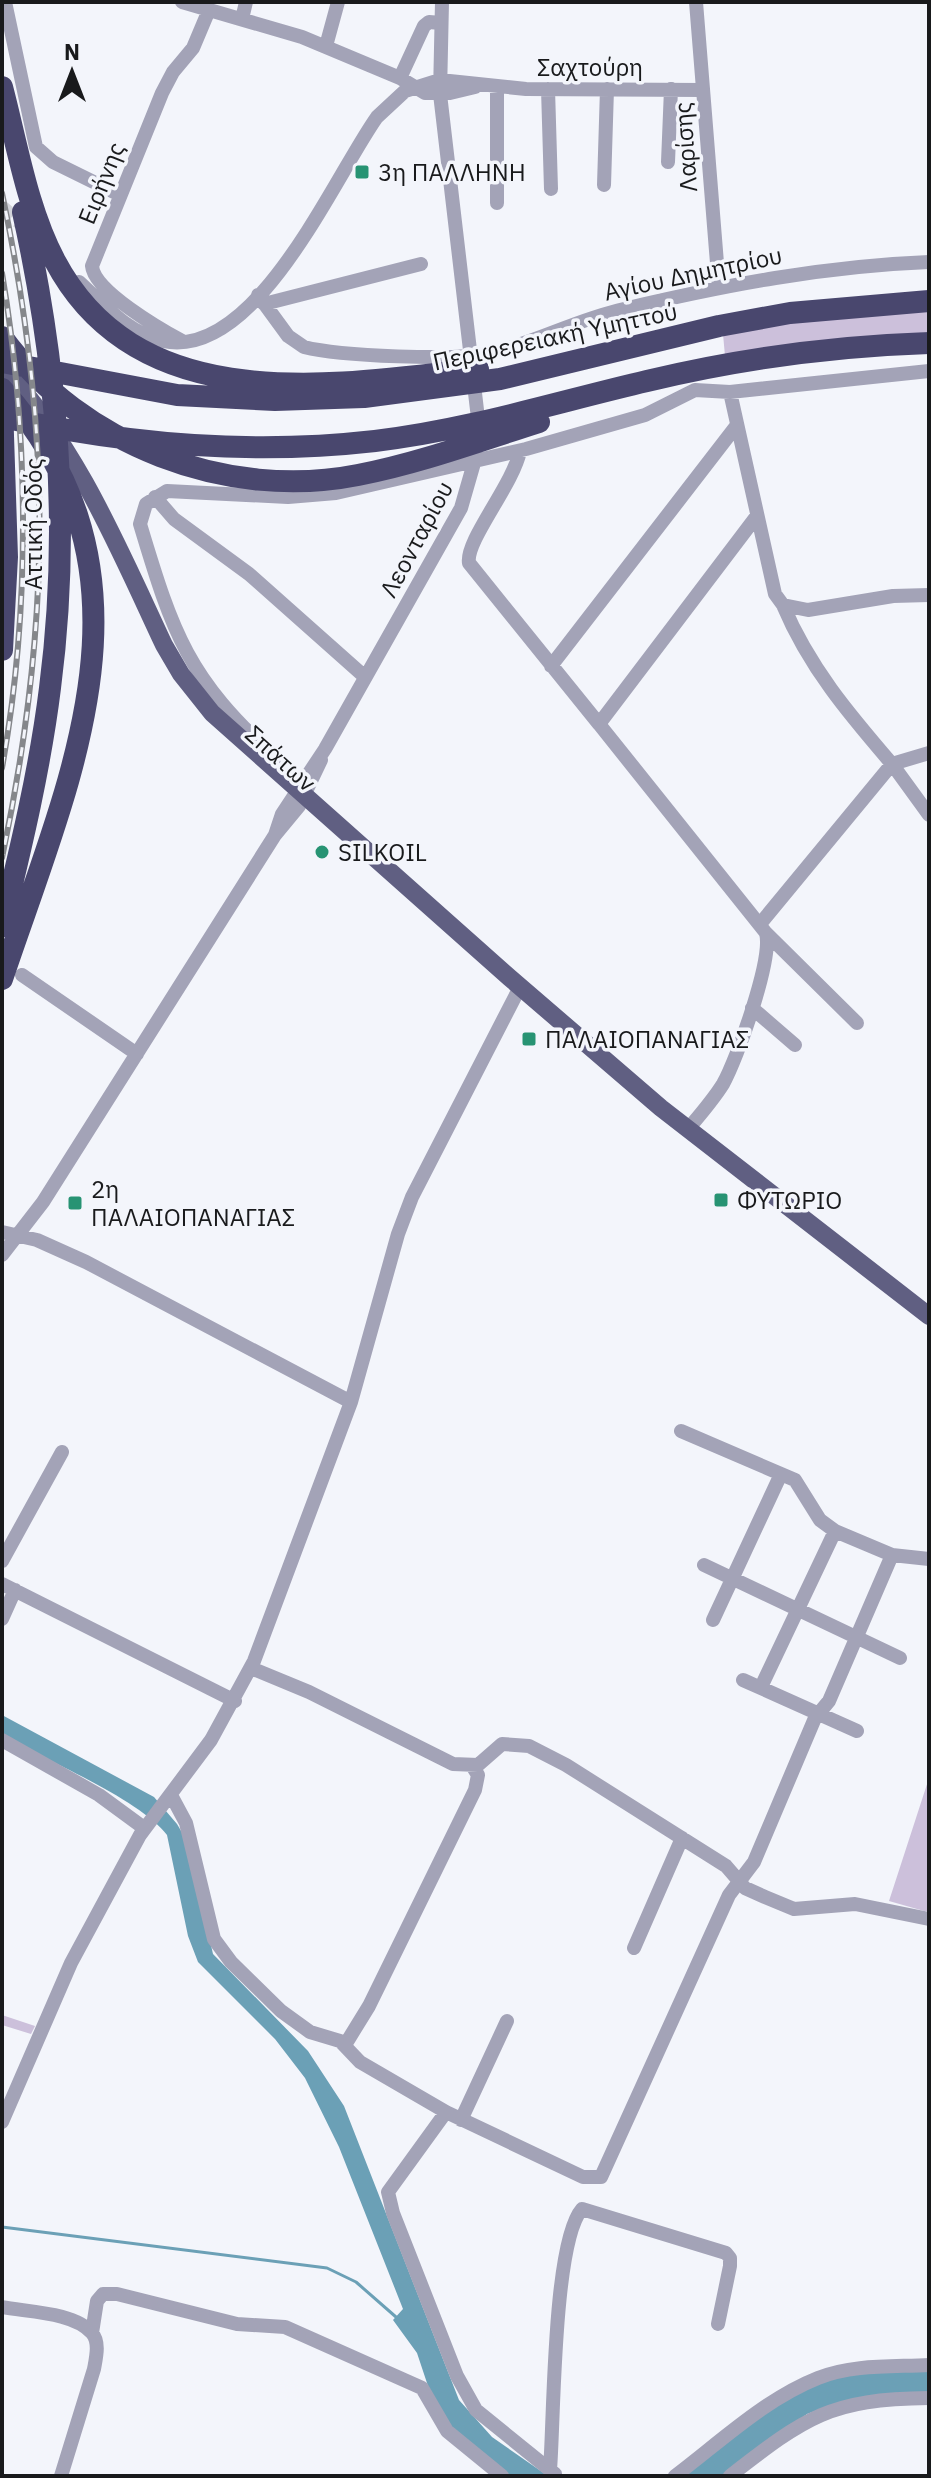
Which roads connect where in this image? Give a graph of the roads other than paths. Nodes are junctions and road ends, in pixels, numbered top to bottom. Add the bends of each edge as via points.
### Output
1 (5, 2) edge
2 (182, 2) edge
3 (246, 2) edge
4 (338, 2) edge
5 (442, 2) edge
6 (696, 2) edge
7 (209, 10) junction
8 (242, 19) junction
9 (441, 23) junction
10 (326, 46) junction
11 (400, 78) junction
12 (416, 86) junction
13 (2, 87) edge
14 (440, 87) junction
15 (497, 87) junction
16 (548, 89) junction
17 (607, 89) junction
18 (671, 89) junction
19 (702, 90) junction
20 (2, 121) edge
21 (668, 162) dead end
22 (604, 185) dead end
23 (551, 189) dead end
24 (120, 195) junction
25 (497, 203) dead end
26 (929, 262) edge
27 (421, 264) dead end
28 (78, 280) dead end
29 (719, 288) junction
30 (261, 300) junction
31 (929, 301) edge
32 (2, 337) edge
33 (184, 342) junction
34 (649, 343) junction
35 (929, 343) edge
36 (2, 364) edge
37 (717, 368) junction
38 (929, 371) edge
39 (2, 389) edge
40 (730, 392) junction
41 (2, 405) edge
42 (2, 417) edge
43 (737, 425) junction
44 (520, 451) junction
45 (155, 497) junction
46 (756, 517) junction
47 (929, 595) edge
48 (783, 605) junction
49 (2, 650) edge
50 (551, 666) junction
51 (365, 677) junction
52 (599, 724) junction
53 (929, 753) edge
54 (892, 764) junction
55 (298, 798) junction
56 (929, 815) edge
57 (2, 926) edge
58 (763, 928) junction
59 (12, 977) edge
60 (515, 983) junction
61 (752, 1008) junction
62 (857, 1023) dead end
63 (795, 1045) dead end
64 (137, 1054) junction
65 (688, 1129) junction
66 (7, 1242) edge
67 (929, 1316) edge
68 (351, 1402) junction
69 (681, 1431) dead end
70 (62, 1452) dead end
71 (781, 1474) junction
72 (835, 1531) junction
73 (892, 1555) junction
74 (929, 1559) edge
75 (2, 1561) edge
76 (704, 1565) dead end
77 (734, 1578) junction
78 (8, 1587) edge
79 (798, 1610) junction
80 (2, 1619) edge
81 (713, 1620) dead end
82 (859, 1636) junction
83 (900, 1658) dead end
84 (251, 1668) junction
85 (743, 1680) dead end
86 (761, 1687) junction
87 (235, 1701) junction
88 (820, 1714) junction
89 (857, 1731) dead end
90 (2, 1740) edge
91 (473, 1767) junction
92 (168, 1798) junction
93 (146, 1824) junction
94 (682, 1838) junction
95 (740, 1879) junction
96 (929, 1919) edge
97 (634, 1948) dead end
98 (507, 2021) dead end
99 (345, 2045) junction
100 (446, 2112) junction
101 (461, 2120) junction
102 (2, 2122) edge
103 (2, 2307) edge
104 (718, 2324) dead end
105 (92, 2333) junction
106 (929, 2365) edge
107 (929, 2398) edge
108 (554, 2473) edge
109 (61, 2476) edge
110 (502, 2476) edge
111 (675, 2476) edge
112 (730, 2476) edge

1 - 24 street via 32,136 42,156
2 - 7 street
3 - 8 street
4 - 10 street
5 - 9 street, Λεονταρίου
6 - 19 street, Λαρίσης
7 - 8 street
7 - 24 street, Ειρήνης via 193,48 168,80
8 - 10 street
9 - 11 street via 424,26
9 - 14 street, Λεονταρίου
10 - 11 street
11 - 12 street
12 - 14 street
12 - 30 street via 377,117
13 - 34 highway via 40,226 63,275 111,330 170,365 235,381 334,381 456,371
14 - 15 street, Σαχτούρη
14 - 51 street, Λεονταρίου via 479,429 470,484
15 - 16 street, Σαχτούρη
15 - 25 street
16 - 17 street, Σαχτούρη
16 - 23 street
17 - 18 street, Σαχτούρη
17 - 22 street
18 - 19 street, Σαχτούρη
18 - 21 street
19 - 29 street, Λαρίσης
20 - 57 highway, Αττική Οδός via 46,327 59,453 61,554 50,689 29,815
24 - 33 street, Ειρήνης via 93,263 94,276 144,318
26 - 29 street, Αγίου Δημητρίου via 821,269
27 - 30 street
28 - 33 street via 132,328 161,341
29 - 30 street, Αγίου Δημητρίου via 612,312 470,357 304,347 288,336
30 - 33 street via 219,330
31 - 34 highway, Περιφερειακή Υμηττού via 790,313
32 - 37 highway via 44,384 109,432 178,463 270,481 357,476 419,461
34 - 36 highway, Περιφερειακή Υμηττού via 477,383 304,400 153,392
35 - 37 highway via 817,352
36 - 55 main road, Σπάτων via 61,439 181,674 212,713
37 - 42 highway via 463,426 326,445 174,443
38 - 40 street
39 - 59 highway via 39,439 69,497 86,556 94,632 81,738
40 - 43 street
40 - 44 street via 695,390 645,415
41 - 49 highway, Αττική Οδός via 7,557
43 - 46 street
43 - 50 street
44 - 45 street via 336,493 261,496 182,490
44 - 50 street via 468,558
45 - 51 street via 174,519 249,574
45 - 55 street via 142,511 140,524 184,651 210,693 285,766
46 - 48 street via 775,594
46 - 52 street
47 - 48 street via 808,610
48 - 54 street via 833,696
50 - 52 street
51 - 55 street, Λεονταρίου
52 - 58 street
53 - 54 street
54 - 56 street
54 - 58 street
55 - 60 main road, Σπάτων
55 - 64 street, Λεονταρίου
58 - 61 street via 768,947
58 - 62 street
59 - 64 street
60 - 65 main road, Σπάτων
60 - 68 street via 412,1197
61 - 63 street
61 - 65 street via 724,1082
64 - 66 street, Λεονταρίου via 43,1202
65 - 67 main road, Σπάτων
66 - 68 street via 86,1262
68 - 84 street
69 - 71 street
70 - 75 street
71 - 72 street via 795,1480 820,1520
71 - 77 street
72 - 73 street
72 - 79 street
73 - 74 street
73 - 82 street
76 - 77 street
77 - 79 street
77 - 81 street
78 - 80 street
78 - 87 street
79 - 82 street
79 - 86 street
82 - 83 street
82 - 88 street
84 - 87 street
84 - 91 street via 453,1764
85 - 86 street
86 - 88 street
87 - 92 street
88 - 89 street
88 - 95 street via 754,1862
90 - 93 street
91 - 94 street via 502,1744 529,1746
91 - 99 street via 478,1775 475,1790
92 - 93 street
92 - 99 street via 186,1823 210,1928 220,1949 297,2024
93 - 102 street via 71,1963
94 - 95 street
94 - 97 street
95 - 96 street via 749,1891 794,1909 855,1904
95 - 101 street via 601,2177 583,2177
98 - 101 street
99 - 100 street via 360,2062
100 - 101 street
100 - 108 street via 388,2192 393,2213 457,2376 476,2410
103 - 105 street via 75,2322
104 - 108 street via 730,2266 726,2253 582,2209 568,2251 554,2350
105 - 109 street via 94,2369
105 - 110 street via 103,2294 237,2324 285,2327 422,2388 447,2431
106 - 111 street via 863,2367 818,2378 784,2395
107 - 112 street via 835,2407 791,2430

